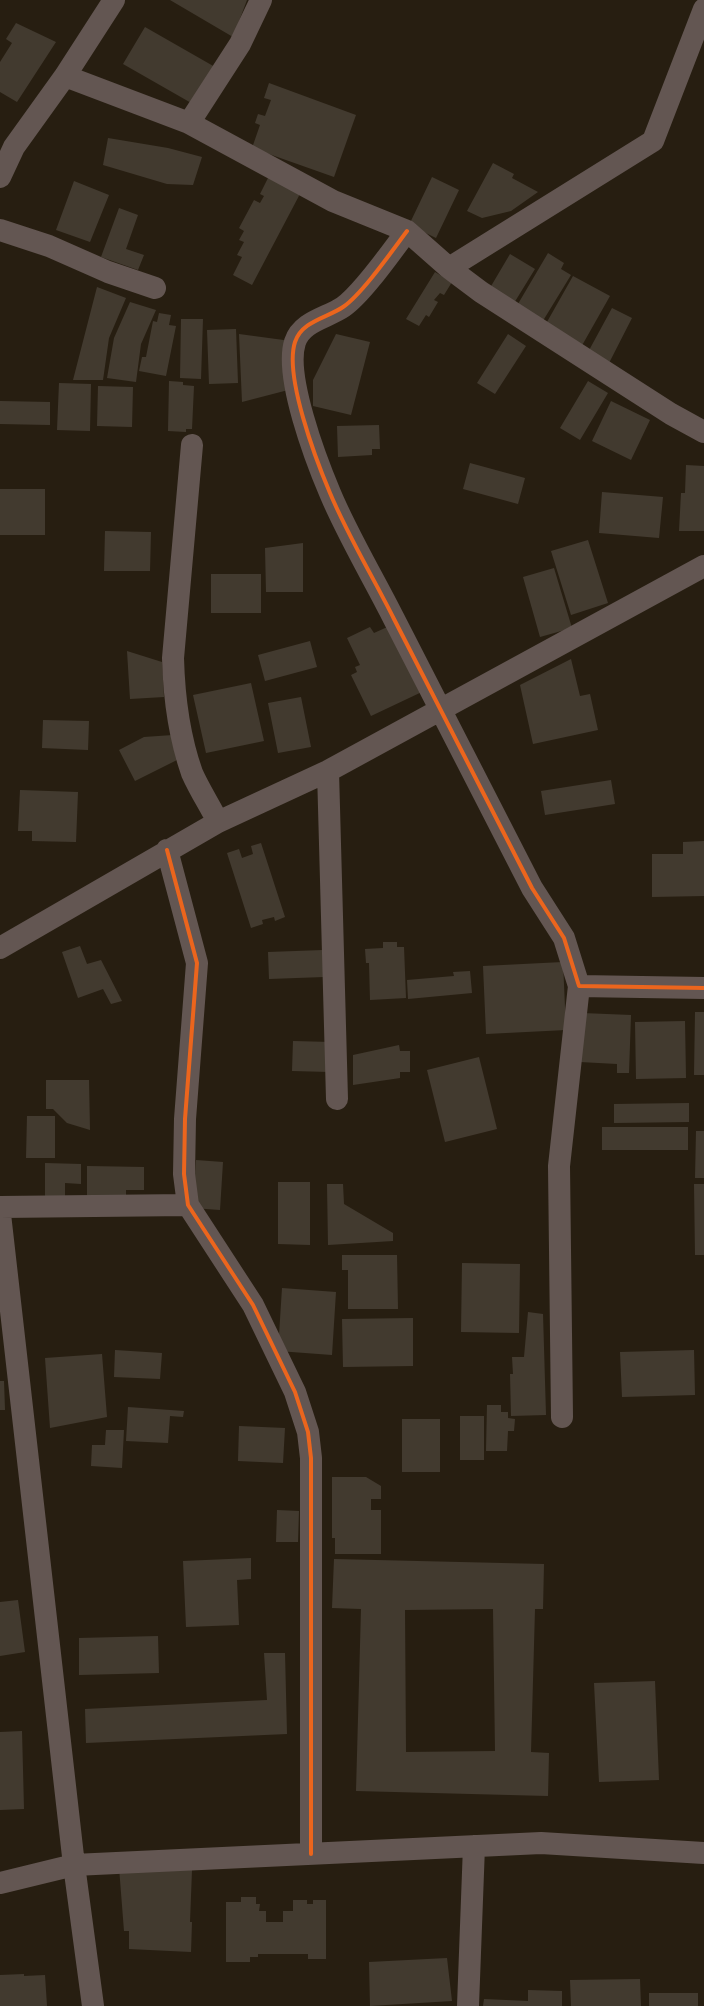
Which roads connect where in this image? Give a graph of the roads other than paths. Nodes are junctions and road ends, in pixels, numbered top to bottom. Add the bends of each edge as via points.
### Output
1 (114, 0) edge
2 (261, 0) edge
3 (704, 9) edge
4 (65, 76) junction
5 (189, 123) junction
6 (0, 177) edge
7 (0, 230) edge
8 (407, 231) junction
9 (449, 268) junction
10 (155, 288) dead end
11 (704, 432) edge
12 (192, 445) dead end
13 (704, 566) edge
14 (440, 710) junction
15 (328, 771) junction
16 (218, 822) junction
17 (167, 850) junction
18 (0, 948) edge
19 (579, 986) junction
20 (704, 988) edge
21 (337, 1099) dead end
22 (188, 1205) junction
23 (0, 1207) edge
24 (0, 1214) edge
25 (562, 1417) dead end
26 (474, 1846) junction
27 (704, 1853) edge
28 (311, 1854) junction
29 (74, 1865) junction
30 (0, 1882) edge
31 (93, 2006) edge
32 (468, 2006) edge

1 - 4 street
2 - 5 street via 240,44
3 - 9 street via 653,141
4 - 5 street
4 - 6 street via 14,147
5 - 8 street via 333,201
7 - 10 street via 49,246 108,272
8 - 9 street
8 - 14 street via 345,306 302,331 293,349 294,380 301,412 330,493
9 - 11 street via 481,292 638,393
12 - 16 street via 173,658 174,685 181,735 193,774
13 - 14 street
14 - 15 street
14 - 19 street via 532,888 564,938
15 - 16 street
15 - 21 street
16 - 17 street
17 - 18 street
17 - 22 street via 197,962 185,1119 184,1174
19 - 20 street
19 - 25 street via 559,1166
22 - 23 street
22 - 28 street via 253,1305 295,1392 308,1432 311,1458
24 - 29 street
26 - 27 street via 540,1843
26 - 28 street
26 - 32 street
28 - 29 street
29 - 30 street
29 - 31 street

